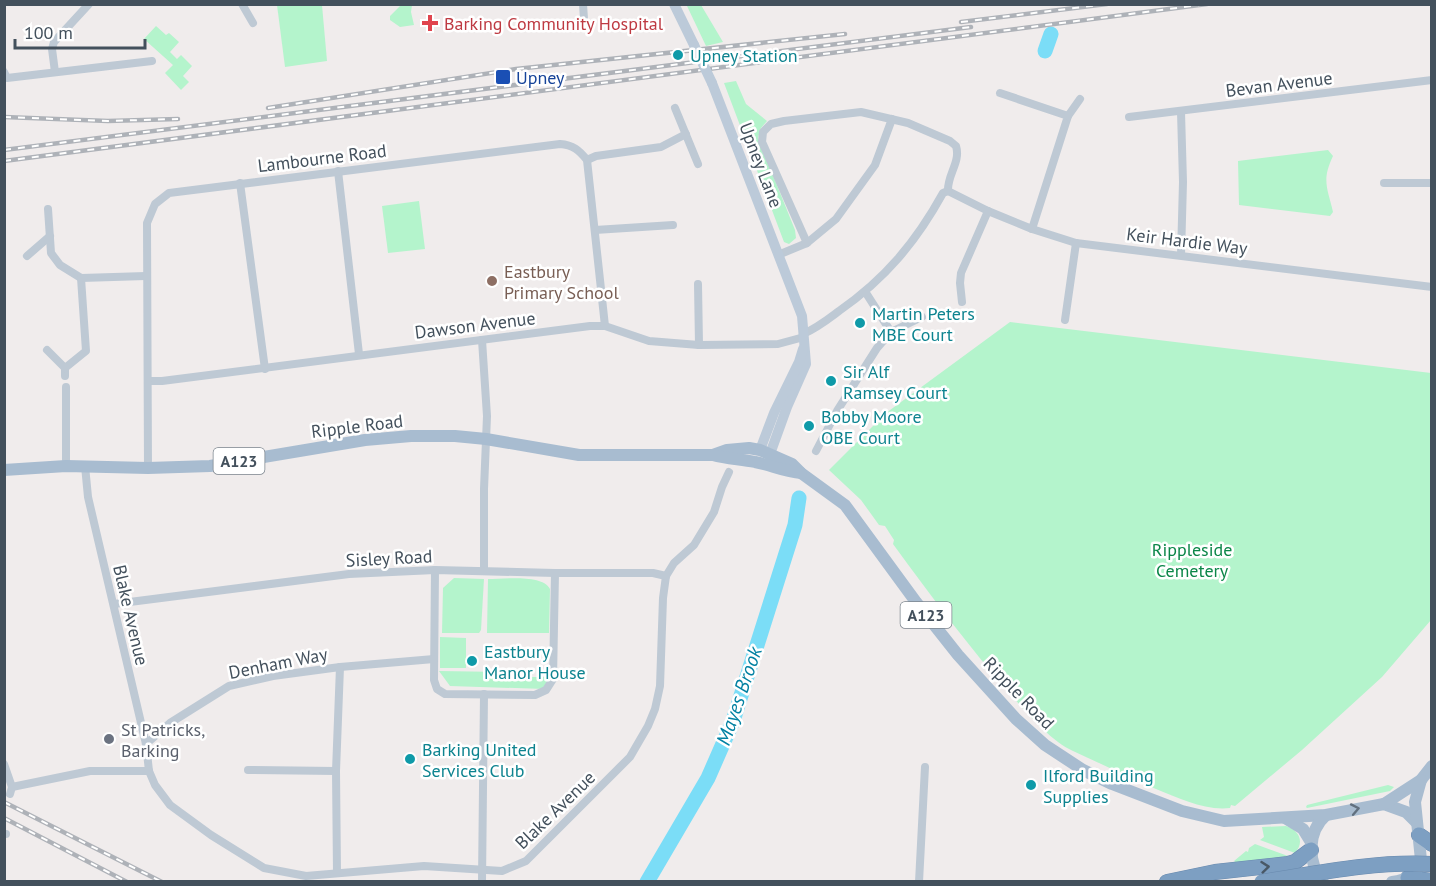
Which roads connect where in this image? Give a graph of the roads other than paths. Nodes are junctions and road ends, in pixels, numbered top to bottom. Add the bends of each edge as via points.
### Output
1 (88, 4) edge
2 (242, 4) edge
3 (583, 4) edge
4 (674, 4) edge
5 (584, 19) dead end
6 (253, 23) dead end
7 (152, 61) dead end
8 (55, 72) junction
9 (6, 75) edge
10 (1431, 80) edge
11 (1000, 93) dead end
12 (1080, 99) dead end
13 (675, 108) dead end
14 (1181, 112) junction
15 (1068, 116) junction
16 (1129, 117) dead end
17 (892, 118) junction
18 (686, 134) junction
19 (587, 160) junction
20 (698, 164) dead end
21 (338, 171) junction
22 (240, 183) junction
23 (1384, 183) dead end
24 (1431, 183) edge
25 (948, 191) junction
26 (48, 209) dead end
27 (988, 212) junction
28 (673, 225) dead end
29 (1032, 229) junction
30 (595, 230) junction
31 (50, 236) junction
32 (807, 243) junction
33 (1076, 243) junction
34 (778, 255) junction
35 (1181, 255) junction
36 (27, 256) dead end
37 (147, 276) junction
38 (81, 278) junction
39 (698, 284) dead end
40 (1431, 287) edge
41 (866, 293) junction
42 (962, 302) dead end
43 (922, 317) dead end
44 (1065, 320) dead end
45 (605, 326) junction
46 (891, 332) junction
47 (804, 338) junction
48 (482, 340) junction
49 (699, 345) junction
50 (47, 350) dead end
51 (359, 354) junction
52 (265, 369) junction
53 (148, 381) junction
54 (66, 387) dead end
55 (486, 439) junction
56 (816, 451) dead end
57 (764, 458) junction
58 (66, 465) junction
59 (85, 466) junction
60 (148, 468) junction
61 (4, 470) edge
62 (729, 471) dead end
63 (435, 570) junction
64 (484, 571) junction
65 (555, 573) junction
66 (666, 576) junction
67 (114, 604) junction
68 (434, 659) junction
69 (340, 667) junction
70 (484, 694) junction
71 (146, 744) junction
72 (4, 764) edge
73 (1431, 766) edge
74 (926, 767) dead end
75 (248, 770) dead end
76 (149, 771) junction
77 (336, 771) junction
78 (1421, 780) junction
79 (1384, 804) junction
80 (1326, 815) junction
81 (1285, 818) junction
82 (1422, 834) edge
83 (1311, 846) junction
84 (1431, 864) edge
85 (483, 870) junction
86 (337, 873) junction
87 (1408, 878) junction
88 (1431, 881) edge
89 (482, 882) edge
90 (919, 882) edge
91 (1167, 882) edge
92 (1262, 882) edge
93 (1323, 882) edge
94 (1392, 882) edge

1 - 8 street via 54,42
2 - 6 street
3 - 5 street
4 - 34 street, Upney Lane, bridge via 712,83
7 - 8 street
8 - 9 street
10 - 14 street, Bevan Avenue
11 - 15 street
12 - 15 street
13 - 18 street
14 - 16 street, Bevan Avenue
14 - 35 street
15 - 29 street
17 - 25 street via 956,146 957,159
17 - 32 street via 866,180 836,219
17 - 32 street via 861,112 784,121 771,124 763,132 762,142
18 - 19 street via 661,147
18 - 20 street
19 - 21 street, Lambourne Road via 578,150 560,144
19 - 30 street
21 - 22 street, Lambourne Road
21 - 51 street
22 - 37 street, Lambourne Road via 169,193 155,204 147,223
22 - 52 street
23 - 24 street
25 - 27 street, Keir Hardie Way
25 - 41 street, Dawson Avenue via 943,193 916,238
26 - 31 street
27 - 29 street, Keir Hardie Way
27 - 42 street via 961,273
28 - 30 street
29 - 33 street, Keir Hardie Way
30 - 45 street
31 - 36 street
31 - 38 street via 51,253 60,265
32 - 34 street
33 - 35 street, Keir Hardie Way
33 - 44 street
34 - 47 street, Upney Lane via 801,313
35 - 40 street, Keir Hardie Way
37 - 38 street
37 - 53 street, Lambourne Road
38 - 50 street via 86,351 65,372
39 - 49 street
41 - 46 street
41 - 47 street, Dawson Avenue
43 - 46 street
45 - 48 street, Dawson Avenue
45 - 49 street, Dawson Avenue via 649,341
46 - 56 street via 871,357
47 - 49 street, Dawson Avenue via 778,344
47 - 57 street, Upney Lane via 799,362 774,413
48 - 51 street, Dawson Avenue
48 - 55 street
51 - 52 street, Dawson Avenue
52 - 53 street, Dawson Avenue
53 - 60 street, Lambourne Road
54 - 58 street
55 - 57 main road, Ripple Road / A123 via 579,455
55 - 60 main road, Ripple Road / A123 via 392,437 210,465
55 - 64 street
57 - 81 main road, Ripple Road / A123 via 788,472 801,473 844,505 958,655 1016,719 1062,758 1112,784 1197,816 1224,821
58 - 59 main road, Ripple Road / A123
58 - 61 main road, Ripple Road / A123
59 - 60 main road, Ripple Road / A123
59 - 67 street, Blake Avenue via 88,497
62 - 66 street via 714,512 699,537
63 - 64 street, Sisley Road
63 - 67 street, Sisley Road via 349,574
63 - 68 street
64 - 65 street, Sisley Road
65 - 66 street, Sisley Road
65 - 70 street via 553,680 546,690 535,695
66 - 85 street, Blake Avenue via 660,686 648,726 630,757 526,861 502,871
67 - 71 street, Blake Avenue
68 - 69 street, Denham Way
68 - 70 street via 437,689 446,694
69 - 71 street, Denham Way via 229,686 170,723
69 - 77 street
70 - 85 street
71 - 76 street, Blake Avenue
72 - 76 street via 11,790 90,771
73 - 78 main road
74 - 90 street
75 - 77 street
76 - 86 street, Blake Avenue via 170,805 264,868 306,876
77 - 86 street
78 - 79 main road
78 - 82 main road via 1415,802
80 -> 79 main road, Ripple Road / A123
79 - 82 main road via 1406,812
80 - 81 main road, Ripple Road / A123
80 - 83 main road via 1317,825
81 - 83 main road via 1303,829
82 - 87 main road via 1421,860
91 -> 83 highway via 1288,864 1296,862
83 - 93 main road via 1315,869
84 - 92 highway, bridge via 1367,866
85 - 86 street, Blake Avenue via 424,866
85 - 89 street
87 - 88 highway
87 - 94 main road

